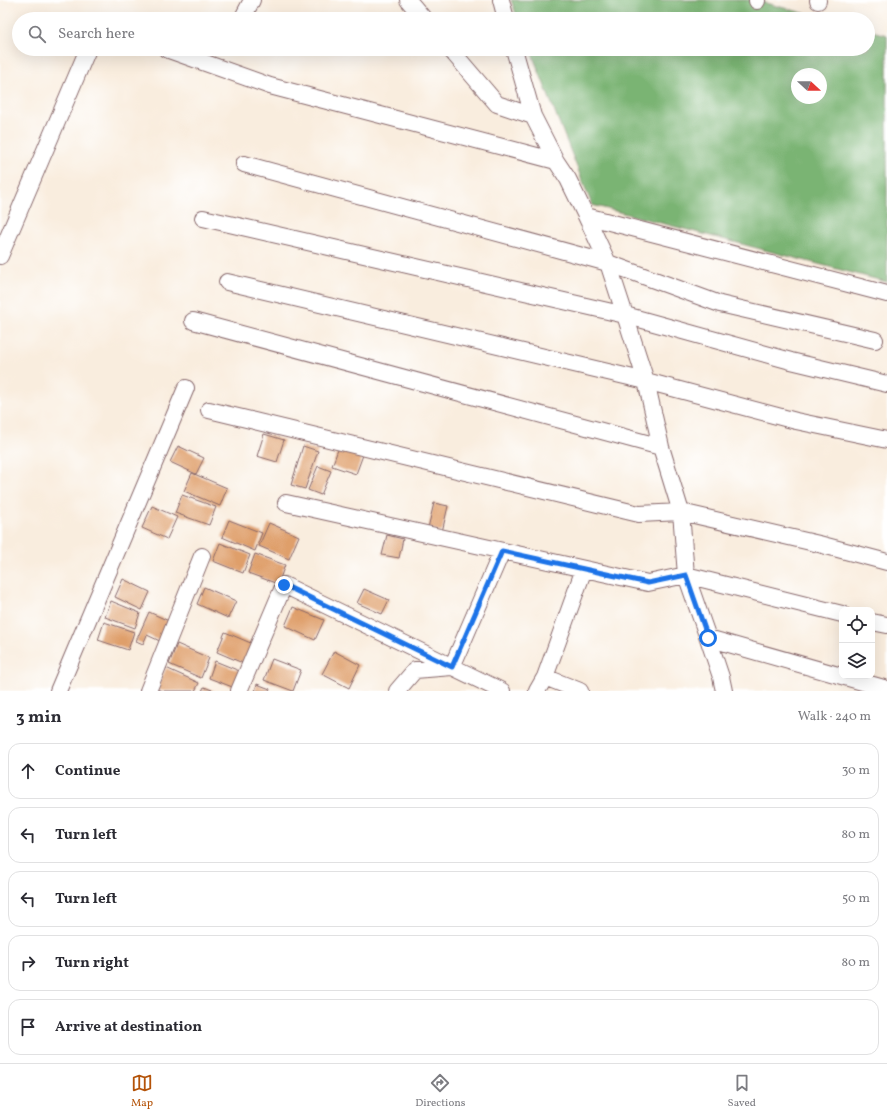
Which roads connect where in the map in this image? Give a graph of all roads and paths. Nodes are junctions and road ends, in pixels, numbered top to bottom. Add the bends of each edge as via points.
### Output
1 (252, 0) edge
2 (408, 0) edge
3 (501, 0) edge
4 (246, 12) edge
5 (418, 12) edge
6 (504, 12) edge
7 (85, 56) edge
8 (186, 56) edge
9 (456, 56) edge
10 (516, 56) edge
11 (533, 116) junction
12 (556, 161) junction
13 (244, 164) dead end
14 (586, 216) junction
15 (203, 218) dead end
16 (0, 256) edge
17 (608, 263) junction
18 (227, 282) dead end
19 (887, 294) edge
20 (625, 315) junction
21 (193, 321) dead end
22 (875, 340) dead end
23 (646, 381) junction
24 (887, 384) edge
25 (186, 388) dead end
26 (209, 410) dead end
27 (887, 440) edge
28 (661, 447) junction
29 (286, 503) dead end
30 (681, 512) junction
31 (502, 551) junction
32 (202, 556) dead end
33 (887, 562) edge
34 (584, 569) junction
35 (686, 575) junction
36 (839, 613) edge
37 (875, 623) edge
38 (887, 626) edge
39 (708, 638) junction
40 (452, 667) junction
41 (541, 684) edge
42 (887, 689) edge
43 (58, 691) edge
44 (148, 691) edge
45 (239, 691) edge
46 (396, 691) edge
47 (502, 691) edge
48 (580, 691) edge
49 (724, 691) edge

1 - 4 street
2 - 5 street
3 - 6 street
7 - 16 street
8 - 12 street via 270,86
9 - 11 street via 497,104
10 - 11 street
11 - 12 street
12 - 14 street
13 - 17 street
14 - 17 street
14 - 19 street
15 - 20 street
17 - 20 street
17 - 22 street via 720,304
18 - 23 street
20 - 23 street
20 - 24 street via 791,361
21 - 28 street
23 - 27 street via 796,421
23 - 28 street
25 - 43 street
26 - 30 street via 639,514
28 - 30 street
29 - 31 street
30 - 33 street
30 - 35 street
31 - 34 street
31 - 40 street
32 - 44 street
34 - 35 street via 648,583
34 - 41 street
35 - 36 street
35 - 39 street
37 - 38 street
39 - 42 street
39 - 49 street
40 - 45 street via 284,585
40 - 46 street via 415,670
40 - 47 street
41 - 48 street

